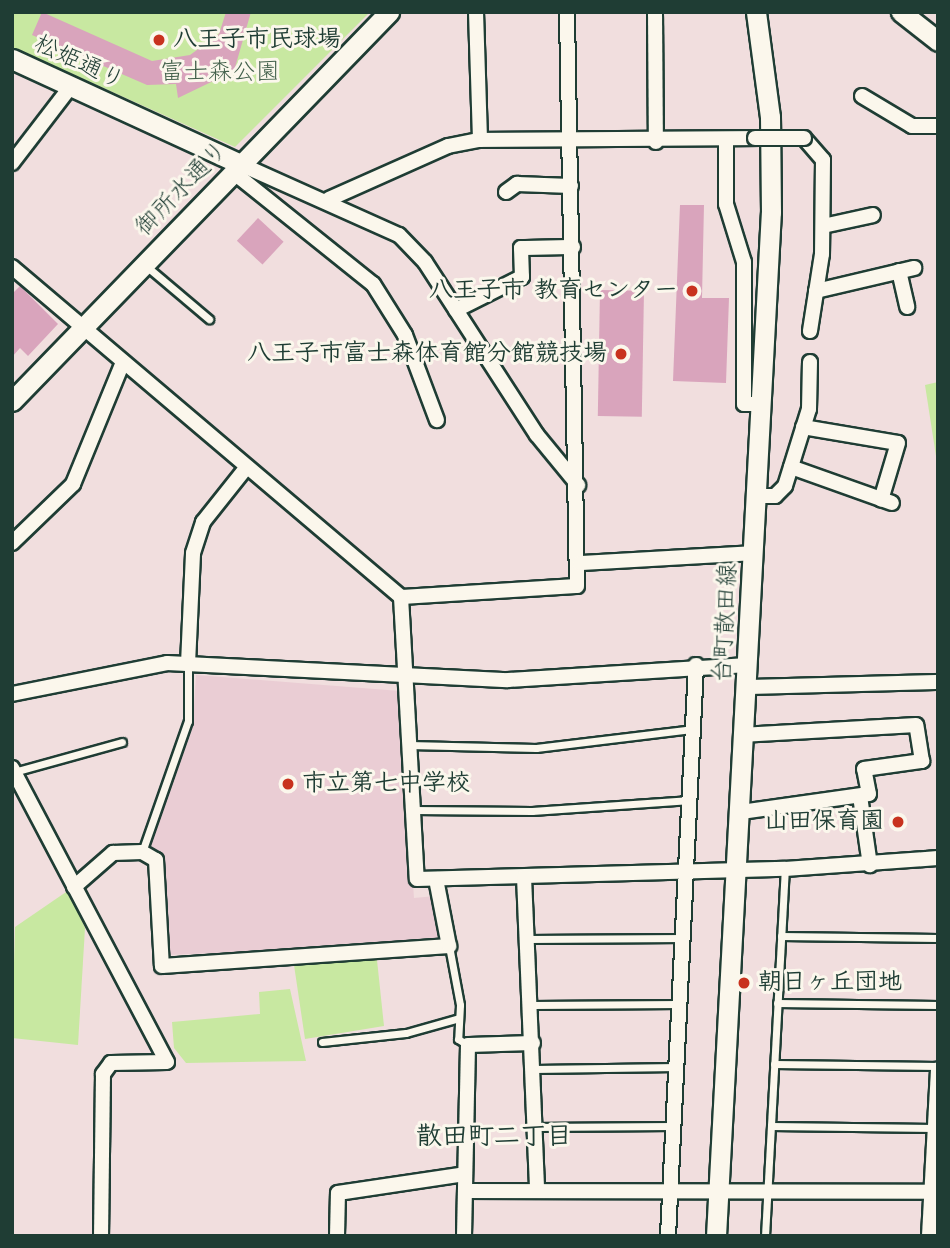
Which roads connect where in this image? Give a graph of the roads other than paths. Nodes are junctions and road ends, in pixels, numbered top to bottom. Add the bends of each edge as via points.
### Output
1 (389, 12) edge
2 (475, 12) edge
3 (567, 12) edge
4 (655, 12) edge
5 (756, 12) edge
6 (901, 12) edge
7 (938, 41) edge
8 (12, 59) edge
9 (71, 86) junction
10 (862, 96) dead end
11 (938, 127) edge
12 (726, 139) junction
13 (480, 140) junction
14 (569, 141) junction
15 (656, 142) junction
16 (12, 163) edge
17 (237, 168) junction
18 (570, 186) junction
19 (506, 192) dead end
20 (329, 200) junction
21 (873, 215) dead end
22 (823, 226) junction
23 (573, 247) junction
24 (145, 264) junction
25 (12, 267) edge
26 (816, 291) junction
27 (907, 307) dead end
28 (456, 310) junction
29 (209, 319) dead end
30 (84, 328) junction
31 (810, 331) dead end
32 (123, 362) junction
33 (810, 362) dead end
34 (12, 401) edge
35 (760, 404) junction
36 (437, 420) dead end
37 (803, 427) junction
38 (791, 467) junction
39 (247, 468) junction
40 (578, 485) junction
41 (756, 496) junction
42 (12, 542) edge
43 (753, 553) junction
44 (580, 563) junction
45 (401, 597) junction
46 (188, 664) junction
47 (748, 665) junction
48 (696, 666) junction
49 (404, 676) junction
50 (938, 682) edge
51 (747, 687) junction
52 (12, 694) edge
53 (696, 729) junction
54 (745, 735) junction
55 (121, 742) dead end
56 (409, 744) junction
57 (13, 770) edge
58 (860, 796) junction
59 (691, 800) junction
60 (412, 810) junction
61 (741, 813) junction
62 (142, 852) junction
63 (938, 858) edge
64 (870, 865) junction
65 (785, 869) junction
66 (737, 870) junction
67 (688, 872) junction
68 (524, 877) junction
69 (436, 879) junction
70 (74, 887) junction
71 (781, 936) junction
72 (684, 938) junction
73 (938, 938) edge
74 (528, 939) junction
75 (449, 946) junction
76 (777, 1003) junction
77 (680, 1004) junction
78 (532, 1005) junction
79 (938, 1005) edge
80 (459, 1018) junction
81 (322, 1042) dead end
82 (533, 1042) junction
83 (468, 1045) junction
84 (774, 1064) junction
85 (677, 1067) junction
86 (938, 1068) edge
87 (534, 1069) junction
88 (936, 1120) edge
89 (673, 1126) junction
90 (771, 1126) junction
91 (535, 1127) junction
92 (465, 1174) junction
93 (670, 1188) junction
94 (719, 1189) junction
95 (767, 1189) junction
96 (465, 1191) junction
97 (537, 1191) junction
98 (934, 1192) edge
99 (101, 1236) edge
100 (337, 1236) edge
101 (464, 1236) edge
102 (667, 1236) edge
103 (716, 1236) edge
104 (765, 1236) edge
105 (929, 1236) edge

1 - 17 street, 御所水通り
2 - 13 street
3 - 14 street
4 - 15 street
5 - 35 street, 台町散田線 via 772,147
6 - 7 street
8 - 9 street, 松姫通り
9 - 16 street
9 - 17 street, 松姫通り
10 - 11 street via 912,126
12 - 15 street
12 - 22 street, bridge via 804,138 823,160
12 - 35 street via 726,204 744,262 744,404
13 - 14 street
13 - 20 street via 448,146
14 - 15 street
14 - 18 street
17 - 20 street
17 - 24 street, 御所水通り
17 - 36 street via 373,284 405,335
18 - 19 street via 517,184
18 - 23 street
20 - 28 street via 399,235 425,262
21 - 22 street
22 - 26 street
23 - 28 street via 522,247 522,277
23 - 40 street
24 - 29 lane
24 - 30 street, 御所水通り
25 - 30 street
26 - 27 street via 906,269
26 - 31 street
28 - 40 street via 537,435
30 - 32 street
30 - 34 street, 御所水通り
32 - 39 street
32 - 42 street via 73,484
33 - 37 street
35 - 41 street, 台町散田線
37 - 38 street
37 - 38 street via 898,443 886,501
38 - 41 street via 781,493
39 - 45 street
39 - 46 street via 203,522 193,553
40 - 44 street
41 - 43 street, 台町散田線
43 - 44 street
43 - 47 street, 台町散田線
44 - 45 street via 577,586
45 - 49 street
46 - 49 street
46 - 52 street
46 - 62 lane via 188,721
47 - 48 street
47 - 51 street, 台町散田線
48 - 49 street via 565,680
48 - 53 street
49 - 56 street
50 - 51 street
51 - 54 street, 台町散田線
53 - 56 lane via 536,748
53 - 59 street
54 - 58 street via 916,725 922,761 864,769 869,794
54 - 61 street, 台町散田線
55 - 57 lane
56 - 60 street
57 - 70 street
58 - 61 street
58 - 64 street
59 - 60 lane via 532,811
59 - 67 street
60 - 69 street via 417,879
61 - 66 street, 台町散田線
62 - 70 street via 113,853
62 - 75 street via 156,860 162,966
63 - 64 street
64 - 65 street
65 - 66 street
65 - 71 lane
66 - 67 street
66 - 94 street, 台町散田線
67 - 68 street
67 - 72 street
68 - 69 street
68 - 74 street
69 - 75 street
70 - 99 street via 167,1062 111,1063 103,1074
71 - 73 lane
71 - 76 lane
72 - 74 lane
72 - 77 street
74 - 78 street
75 - 80 lane
76 - 79 lane
76 - 84 lane
77 - 78 lane
77 - 85 street
78 - 82 street
80 - 81 lane via 406,1033
80 - 83 lane via 458,1040
82 - 83 street
82 - 87 street
83 - 92 street
84 - 86 lane
84 - 90 lane
85 - 87 lane
85 - 89 street
86 - 88 street
87 - 91 street
88 - 90 lane
88 - 98 street
89 - 91 lane
89 - 93 street
90 - 95 lane
91 - 97 street
92 - 96 street
92 - 100 street via 338,1193
93 - 94 street
93 - 97 street
93 - 102 street
94 - 95 street
94 - 103 street, 台町散田線
95 - 98 street
95 - 104 lane
96 - 97 street
96 - 101 street
98 - 105 street

